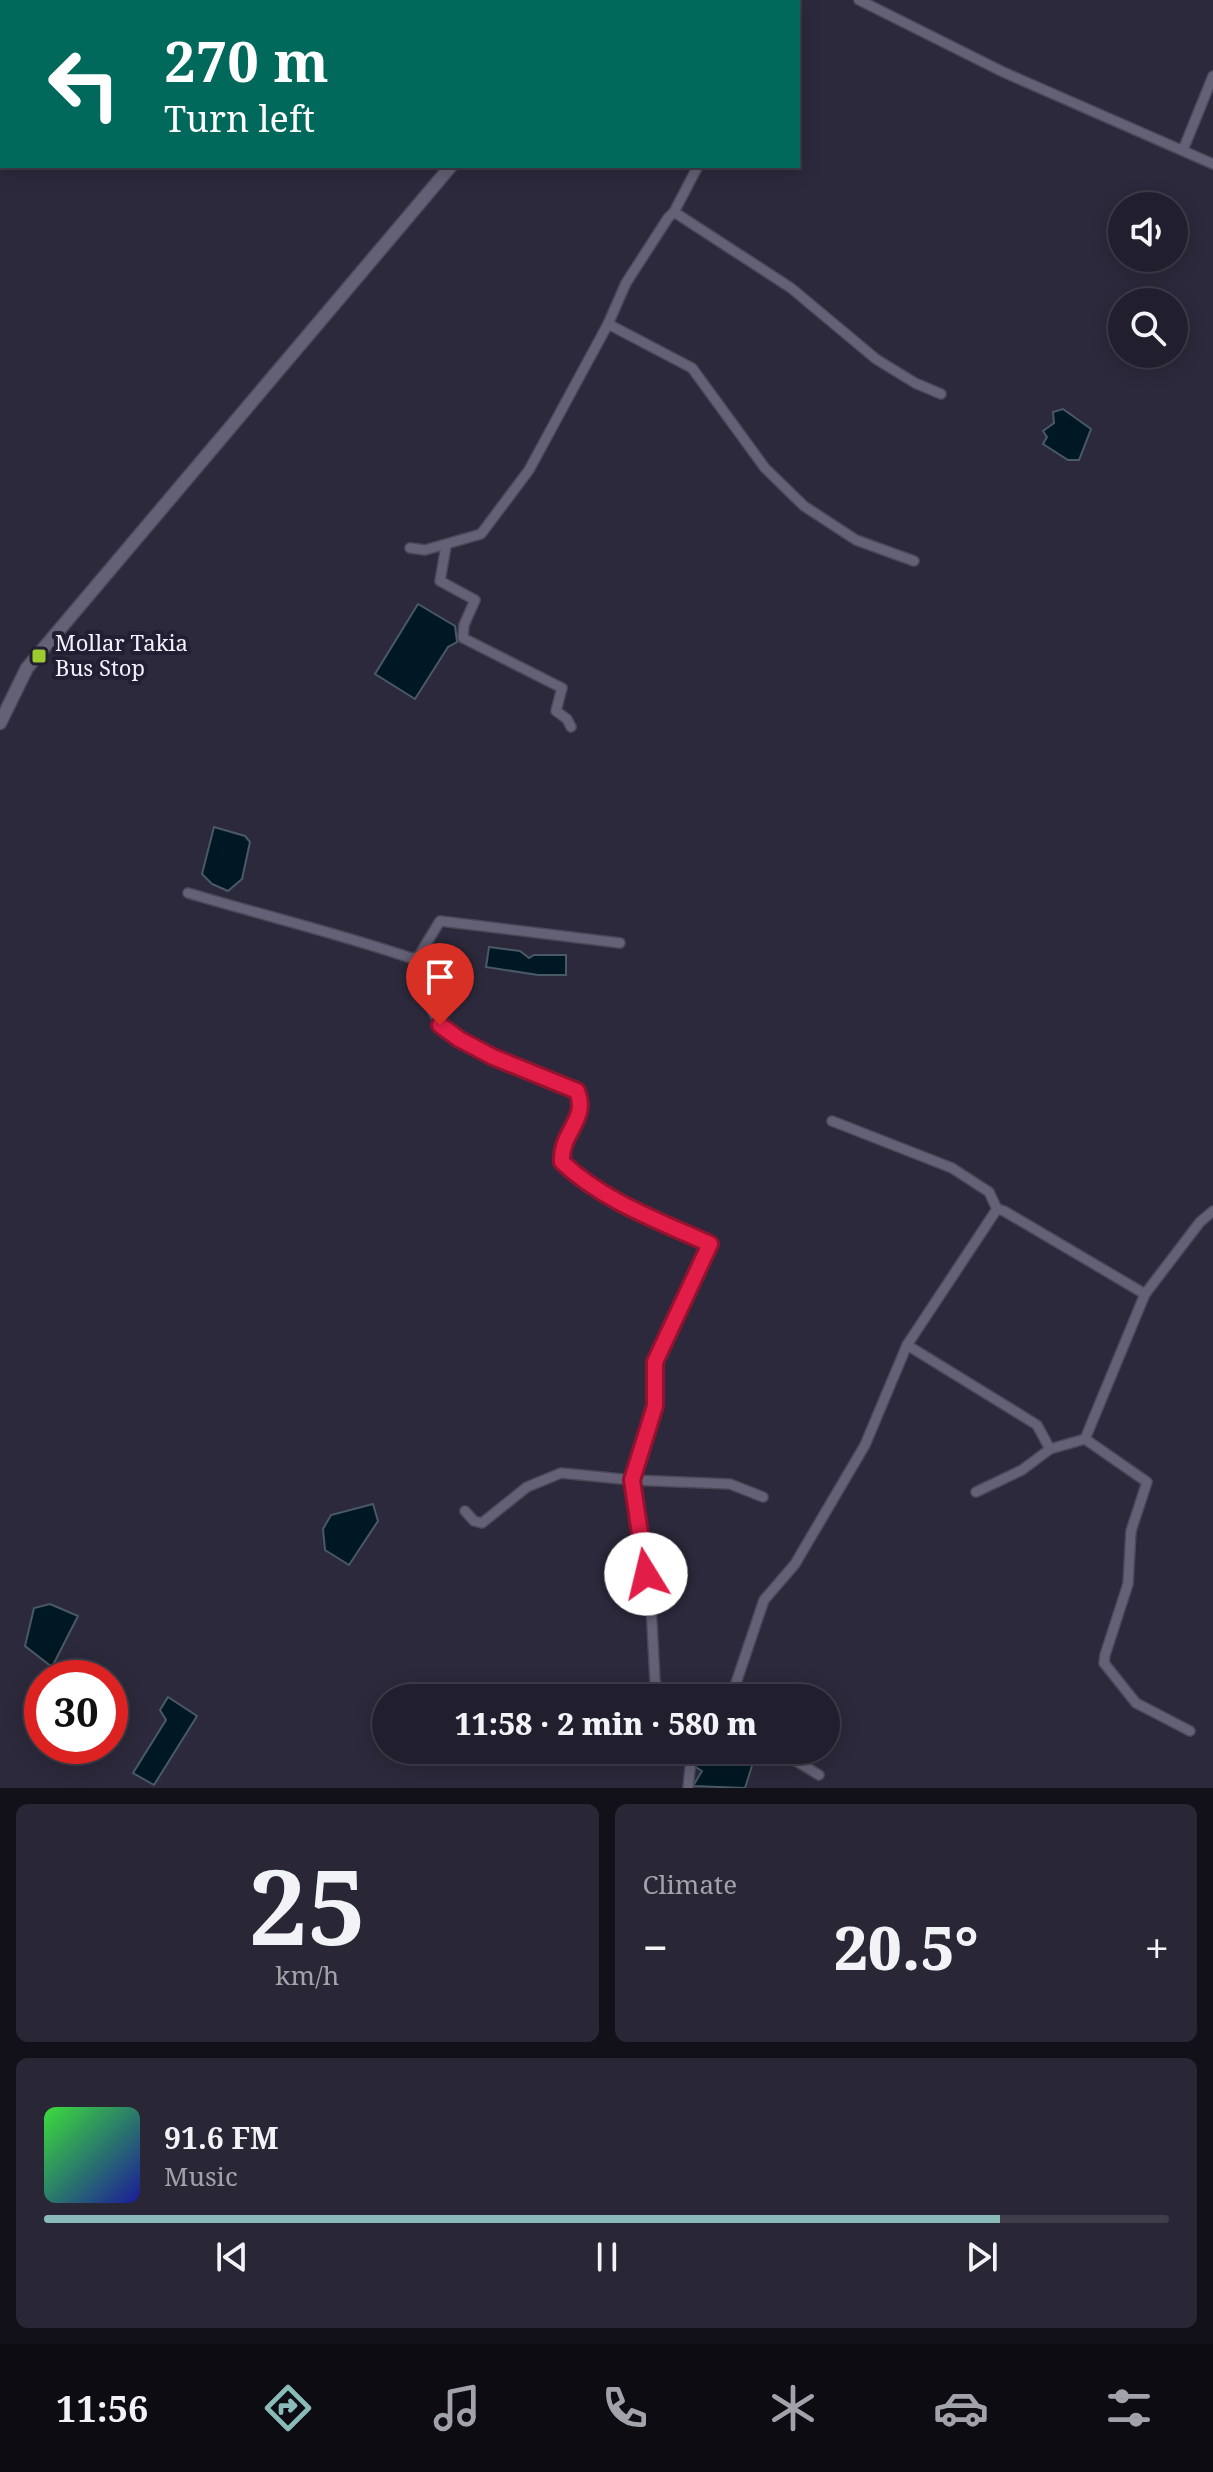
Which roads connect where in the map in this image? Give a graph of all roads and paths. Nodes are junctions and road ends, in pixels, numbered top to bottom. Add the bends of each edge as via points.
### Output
1 (859, 0) edge
2 (1213, 76) edge
3 (1183, 150) junction
4 (1213, 164) edge
5 (449, 168) edge
6 (697, 168) edge
7 (674, 212) junction
8 (608, 324) junction
9 (941, 394) dead end
10 (446, 546) junction
11 (410, 548) dead end
12 (914, 561) dead end
13 (0, 723) edge
14 (571, 727) dead end
15 (188, 893) dead end
16 (620, 943) dead end
17 (418, 957) junction
18 (832, 1121) dead end
19 (997, 1209) junction
20 (1213, 1211) edge
21 (1145, 1294) junction
22 (907, 1345) junction
23 (1085, 1439) junction
24 (1050, 1449) junction
25 (632, 1480) junction
26 (976, 1492) dead end
27 (763, 1497) dead end
28 (465, 1511) dead end
29 (656, 1684) edge
30 (736, 1684) edge
31 (1190, 1731) dead end
32 (691, 1764) edge
33 (801, 1764) edge
34 (819, 1775) dead end
35 (688, 1788) edge

1 - 3 street via 1003,72
2 - 3 street
3 - 4 street
5 - 13 main road via 27,668
6 - 7 street
7 - 8 street via 626,283
7 - 9 street via 791,288 876,359
8 - 10 street via 529,470 481,534
8 - 12 street via 692,368 765,468 804,506 856,540
10 - 11 street
10 - 14 street via 440,581 475,600 463,638 562,688 556,711
15 - 17 street
16 - 17 street via 440,921
17 - 25 street via 440,1025 493,1057 577,1091 580,1113 561,1149 562,1162 625,1205 710,1244 655,1362 655,1406
18 - 19 street via 952,1168 989,1192
19 - 21 street
19 - 22 street
20 - 21 street
21 - 23 street
22 - 24 street via 1037,1425
22 - 30 street via 865,1445 795,1564 764,1600
23 - 24 street
23 - 31 street via 1147,1482 1131,1531 1128,1584 1104,1663 1136,1703
24 - 26 street via 1022,1470
25 - 27 street via 730,1484
25 - 28 street via 561,1473 527,1487 482,1523
25 - 29 street via 651,1605
32 - 35 street
33 - 34 street

